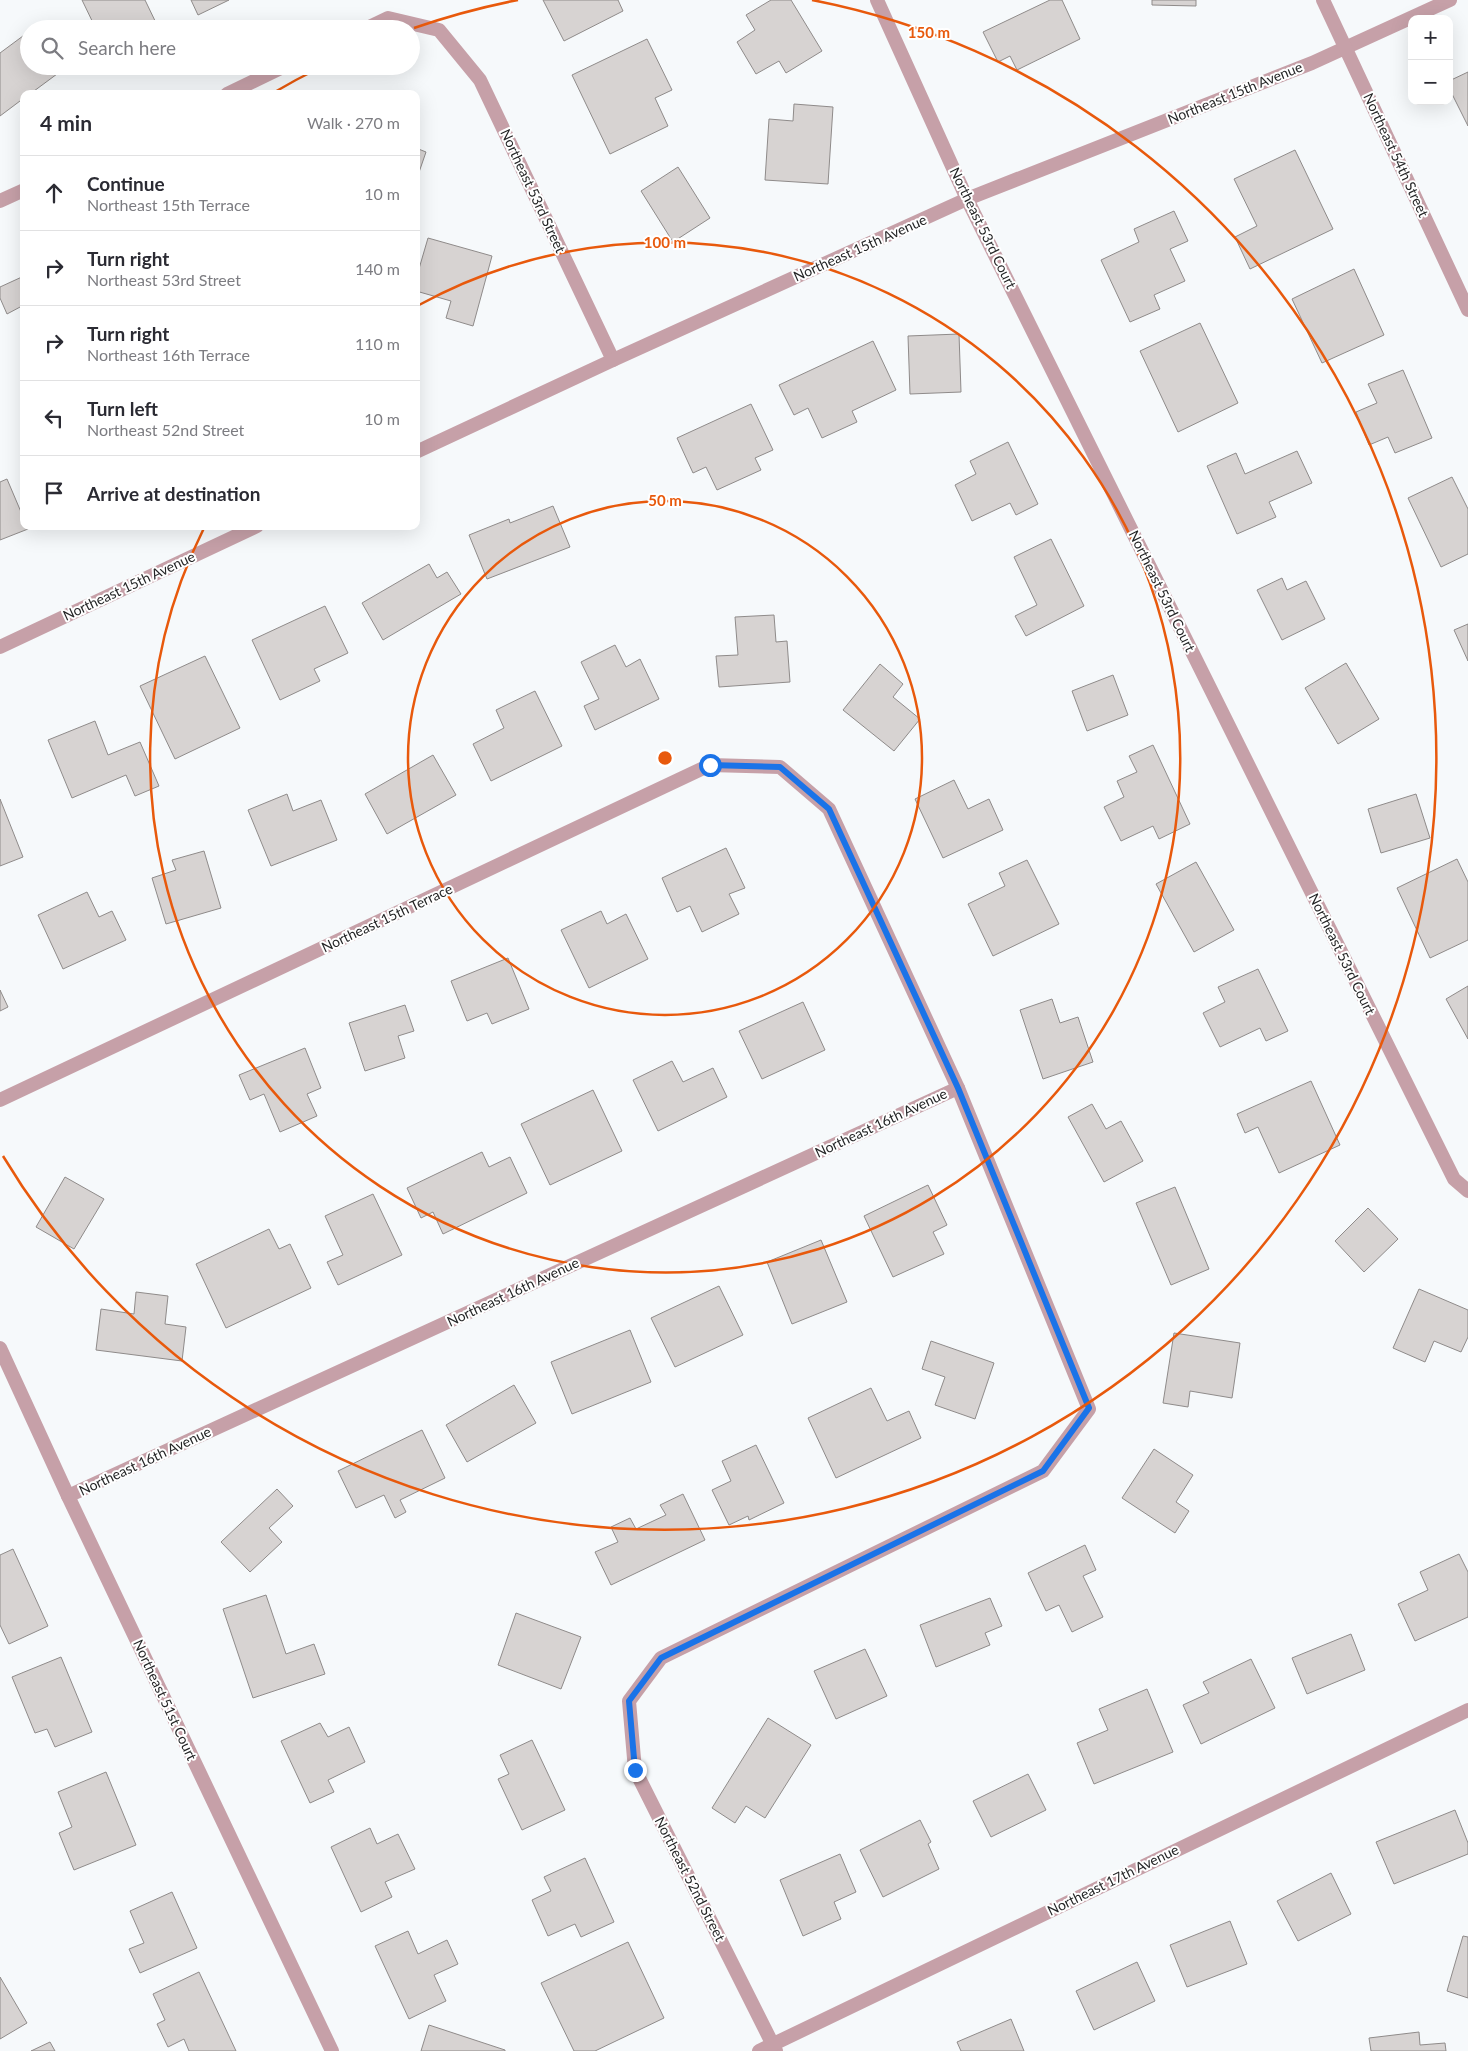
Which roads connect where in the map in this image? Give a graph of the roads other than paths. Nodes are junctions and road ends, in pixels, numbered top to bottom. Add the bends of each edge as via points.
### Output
1 (877, 0) edge
2 (1323, 0) edge
3 (1450, 0) edge
4 (384, 20) edge
5 (396, 20) edge
6 (420, 26) edge
7 (1346, 48) junction
8 (266, 75) edge
9 (235, 90) edge
10 (20, 192) edge
11 (967, 199) junction
12 (0, 201) edge
13 (1468, 310) edge
14 (613, 360) junction
15 (420, 450) edge
16 (249, 530) edge
17 (0, 647) edge
18 (958, 1088) junction
19 (0, 1100) edge
20 (1468, 1190) edge
21 (0, 1348) edge
22 (68, 1496) junction
23 (1468, 1710) edge
24 (774, 2048) edge
25 (332, 2051) edge
26 (759, 2051) edge

1 - 11 street, Northeast 53rd Court
2 - 7 street, Northeast 54th Street
3 - 7 street, Northeast 15th Avenue
4 - 5 street, Northeast 53rd Street
6 - 14 street, Northeast 53rd Street via 439,30 480,80
7 - 11 street, Northeast 15th Avenue
7 - 13 street, Northeast 54th Street
8 - 9 street
10 - 12 street
11 - 14 street, Northeast 15th Avenue
11 - 20 street, Northeast 53rd Court via 1454,1179
14 - 15 street, Northeast 15th Avenue
16 - 17 street, Northeast 15th Avenue
18 - 19 street, Northeast 15th Terrace via 829,809 780,767 710,765
18 - 22 street, Northeast 16th Avenue
18 - 24 street, Northeast 52nd Street via 1089,1408 1043,1471 661,1658 629,1701 635,1770
21 - 22 street, Northeast 51st Court
22 - 25 street, Northeast 51st Court
23 - 24 street, Northeast 17th Avenue
24 - 26 street, Northeast 17th Avenue

